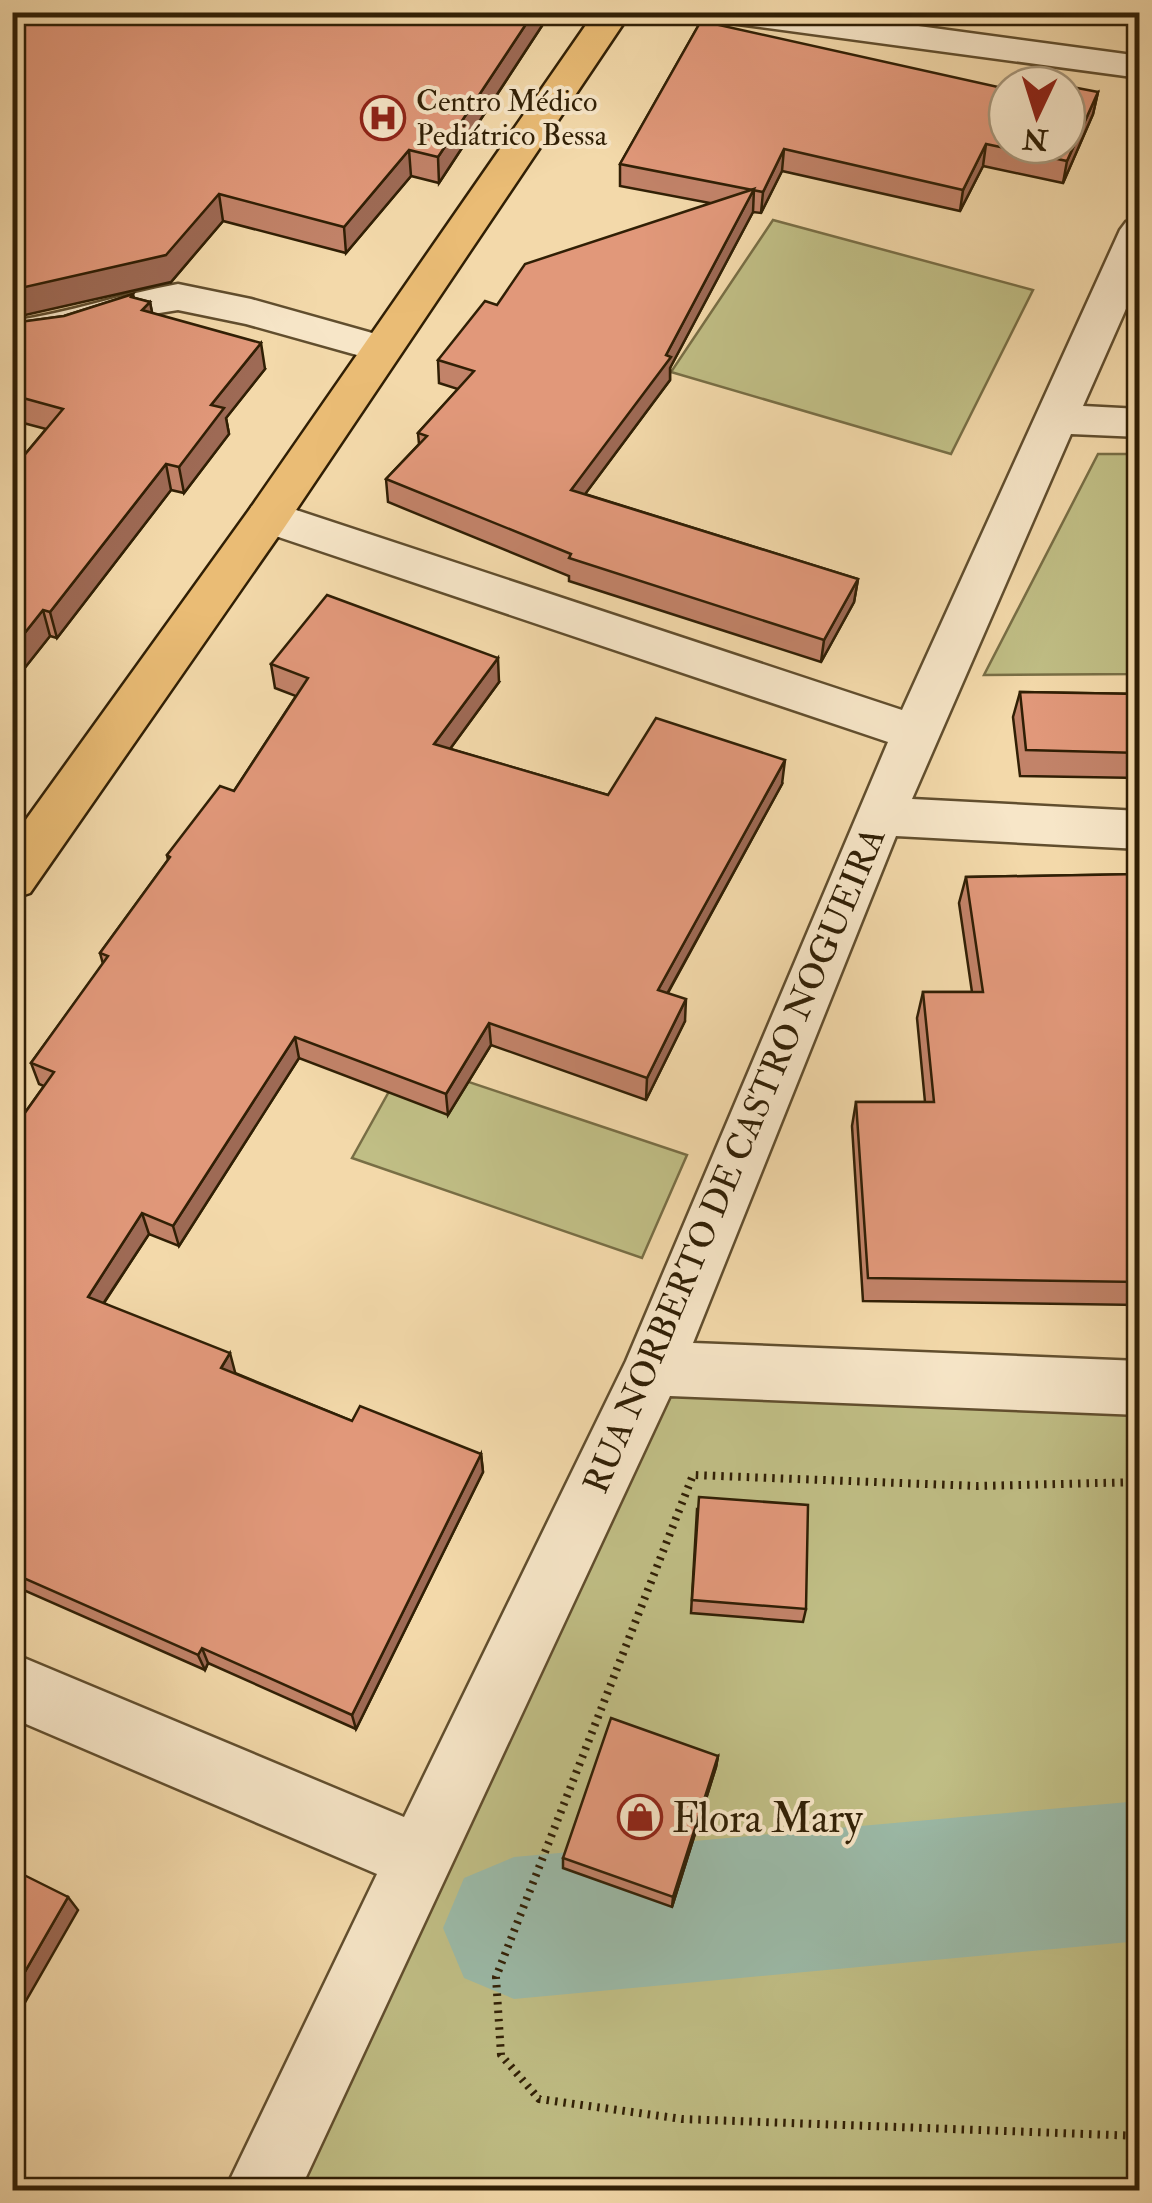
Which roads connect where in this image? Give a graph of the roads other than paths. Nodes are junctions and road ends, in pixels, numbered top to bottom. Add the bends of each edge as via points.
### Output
1 (613, 12) edge
2 (730, 12) edge
3 (900, 12) edge
4 (1140, 40) edge
5 (1140, 67) edge
6 (1140, 230) edge
7 (12, 334) edge
8 (382, 349) junction
9 (1055, 418) junction
10 (1140, 423) edge
11 (268, 517) junction
12 (918, 734) junction
13 (879, 816) junction
14 (1140, 830) edge
15 (12, 879) edge
16 (653, 1368) junction
17 (1140, 1388) edge
18 (12, 1685) edge
19 (418, 1857) junction
20 (262, 2190) edge

1 - 8 main road
2 - 5 street
3 - 4 street
6 - 9 street, RUA NORBERTO DE CASTRO NOGUEIRA
7 - 8 street via 178,297
8 - 11 main road
9 - 10 street
9 - 12 street, RUA NORBERTO DE CASTRO NOGUEIRA
11 - 12 street
11 - 15 main road
12 - 13 street, RUA NORBERTO DE CASTRO NOGUEIRA
13 - 14 street
13 - 16 street, RUA NORBERTO DE CASTRO NOGUEIRA
16 - 17 street
16 - 19 street, RUA NORBERTO DE CASTRO NOGUEIRA
18 - 19 street
19 - 20 street, RUA NORBERTO DE CASTRO NOGUEIRA

